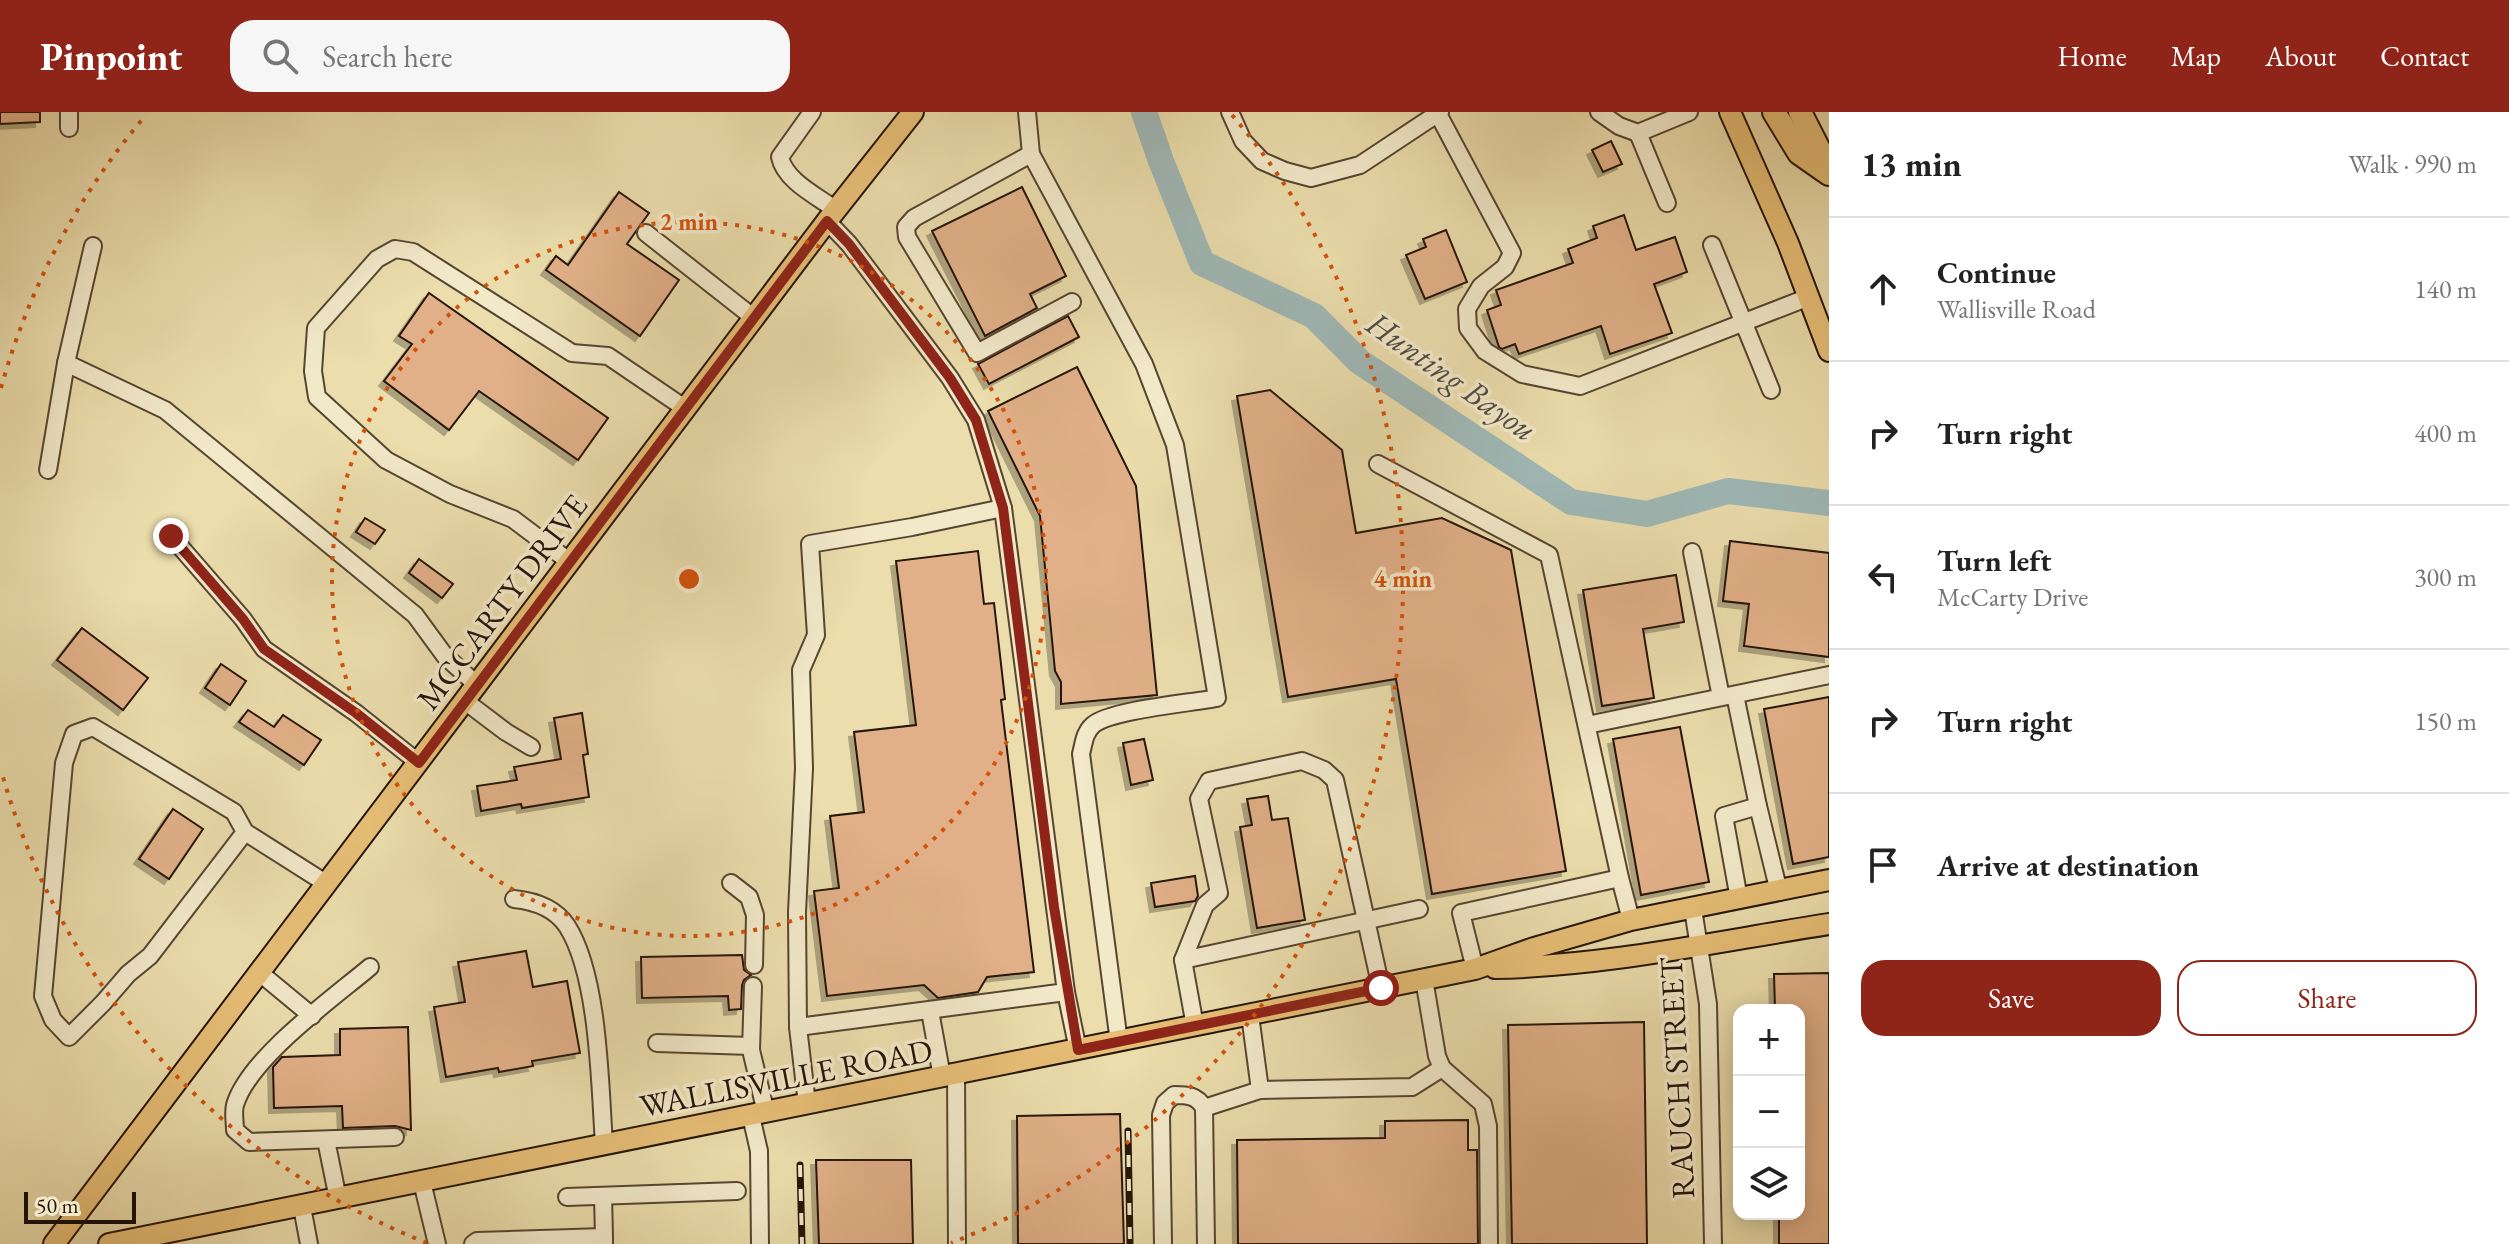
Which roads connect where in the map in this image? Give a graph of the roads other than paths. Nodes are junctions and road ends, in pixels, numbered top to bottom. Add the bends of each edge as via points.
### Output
1 (812, 112) edge
2 (913, 112) edge
3 (1027, 112) edge
4 (1230, 112) edge
5 (1599, 112) edge
6 (1689, 112) edge
7 (1730, 112) edge
8 (1774, 112) edge
9 (1800, 112) edge
10 (1439, 113) edge
11 (1638, 133) junction
12 (1031, 154) junction
13 (1829, 172) edge
14 (1667, 203) dead end
15 (832, 216) junction
16 (646, 233) dead end
17 (1712, 245) dead end
18 (93, 246) dead end
19 (1809, 297) junction
20 (1072, 302) dead end
21 (754, 318) junction
22 (1746, 322) junction
23 (1829, 351) edge
24 (66, 363) junction
25 (1771, 390) dead end
26 (686, 409) junction
27 (1378, 464) dead end
28 (48, 470) dead end
29 (1003, 508) junction
30 (171, 536) dead end
31 (1692, 552) dead end
32 (570, 562) junction
33 (1829, 675) edge
34 (471, 693) junction
35 (1728, 696) junction
36 (1587, 725) junction
37 (531, 747) dead end
38 (419, 763) junction
39 (1758, 806) junction
40 (245, 832) junction
41 (1620, 878) junction
42 (1829, 880) edge
43 (731, 883) dead end
44 (327, 884) junction
45 (1779, 892) junction
46 (514, 899) dead end
47 (1739, 899) junction
48 (1419, 909) dead end
49 (1693, 909) junction
50 (1631, 920) junction
51 (1366, 921) junction
52 (1829, 924) edge
53 (1699, 944) junction
54 (1183, 960) junction
55 (754, 965) dead end
56 (370, 967) dead end
57 (1475, 969) junction
58 (260, 973) junction
59 (1424, 979) junction
60 (753, 986) dead end
61 (1381, 988) junction
62 (1066, 992) junction
63 (930, 1011) junction
64 (1250, 1015) junction
65 (312, 1016) junction
66 (1195, 1026) junction
67 (798, 1027) junction
68 (1119, 1042) junction
69 (657, 1043) dead end
70 (751, 1046) junction
71 (1078, 1050) junction
72 (1442, 1068) junction
73 (949, 1076) junction
74 (1260, 1090) junction
75 (807, 1104) junction
76 (1204, 1108) junction
77 (759, 1114) junction
78 (395, 1137) dead end
79 (326, 1140) junction
80 (604, 1145) junction
81 (422, 1182) junction
82 (737, 1191) dead end
83 (603, 1196) junction
84 (567, 1197) dead end
85 (338, 1199) junction
86 (302, 1207) junction
87 (604, 1241) edge
88 (142, 1242) edge
89 (54, 1244) edge
90 (109, 1244) edge
91 (309, 1244) edge
92 (437, 1244) edge
93 (473, 1244) edge
94 (760, 1244) edge
95 (957, 1244) edge
96 (1163, 1244) edge
97 (1206, 1244) edge
98 (1489, 1244) edge
99 (1713, 1244) edge

1 - 15 street via 780,157 790,177
2 - 15 main road, MCCARTY DRIVE
3 - 12 street
4 - 10 street via 1243,141 1262,161 1311,178 1360,165
5 - 11 street
6 - 11 street
7 - 19 main road
8 - 13 highway via 1799,153
9 - 13 highway
10 - 22 street via 1512,253 1467,309 1468,328 1485,351 1522,374 1580,386
11 - 14 street
12 - 20 street via 914,218 906,227 907,237 977,353
12 - 68 street via 1144,364 1175,445 1217,698 1112,716 1085,734 1081,754
15 - 21 main road, MCCARTY DRIVE
15 - 29 street via 976,420
16 - 21 street
17 - 22 street
18 - 24 street
19 - 22 street
19 - 23 main road
21 - 26 main road, MCCARTY DRIVE
22 - 25 street
24 - 28 street
24 - 34 street via 165,410 415,615
26 - 32 main road, MCCARTY DRIVE
26 - 32 street via 608,356 572,353 413,252 395,249 377,259 316,328 317,397 386,460 513,519
27 - 36 street via 1549,555
29 - 62 street
29 - 67 street via 810,544 816,635 801,670
30 - 38 street via 264,649
31 - 35 street
32 - 34 main road, MCCARTY DRIVE
33 - 35 street
34 - 37 street via 506,732
34 - 38 main road, MCCARTY DRIVE
35 - 36 street
35 - 39 street
36 - 41 street
38 - 44 main road, MCCARTY DRIVE
39 - 45 street
39 - 47 street via 1724,816
40 - 40 street via 234,812 93,727 74,734 64,763 43,996 53,1020 69,1037 150,956
40 - 44 street
41 - 50 street
41 - 57 street via 1461,913
42 - 45 main road, WALLISVILLE ROAD
43 - 55 street via 749,897 755,915
44 - 58 main road, MCCARTY DRIVE
45 - 47 main road, WALLISVILLE ROAD
46 - 80 street via 537,901 566,923 583,958 597,1045
47 - 49 main road, WALLISVILLE ROAD
48 - 51 street
49 - 50 main road, WALLISVILLE ROAD
49 - 53 street, RAUCH STREET
50 - 57 main road, WALLISVILLE ROAD
51 - 54 street
51 - 54 street via 1335,780 1302,761 1209,781 1199,799 1219,893 1205,905
51 - 61 street
52 - 53 main road, WALLISVILLE ROAD
53 - 57 main road, WALLISVILLE ROAD via 1536,968
53 - 99 street, RAUCH STREET via 1708,1004
54 - 66 street
56 - 65 street
57 - 59 main road, WALLISVILLE ROAD
58 - 65 street
58 - 89 main road, MCCARTY DRIVE
59 - 61 main road, WALLISVILLE ROAD
59 - 72 street
60 - 70 street
61 - 64 main road, WALLISVILLE ROAD
62 - 63 street
62 - 71 street
63 - 67 street
63 - 73 street
64 - 66 main road, WALLISVILLE ROAD
64 - 74 street
65 - 79 street via 254,1072 235,1106 235,1130 249,1142
66 - 68 main road, WALLISVILLE ROAD
67 - 75 street
68 - 71 main road, WALLISVILLE ROAD
69 - 70 street
70 - 77 street
71 - 73 main road, WALLISVILLE ROAD
72 - 74 street via 1412,1087
72 - 98 street via 1483,1104 1488,1126
73 - 75 main road, WALLISVILLE ROAD
73 - 95 street
74 - 76 street
75 - 77 main road, WALLISVILLE ROAD
76 - 96 street via 1200,1100 1174,1095 1161,1115
76 - 97 street
77 - 80 main road, WALLISVILLE ROAD
77 - 94 street
78 - 79 street
79 - 85 street
80 - 81 main road, WALLISVILLE ROAD
81 - 85 main road, WALLISVILLE ROAD
81 - 92 street
82 - 83 street
83 - 84 street
83 - 87 street
85 - 86 main road, WALLISVILLE ROAD
86 - 88 main road, WALLISVILLE ROAD
86 - 91 street
87 - 93 street
88 - 90 main road, WALLISVILLE ROAD

